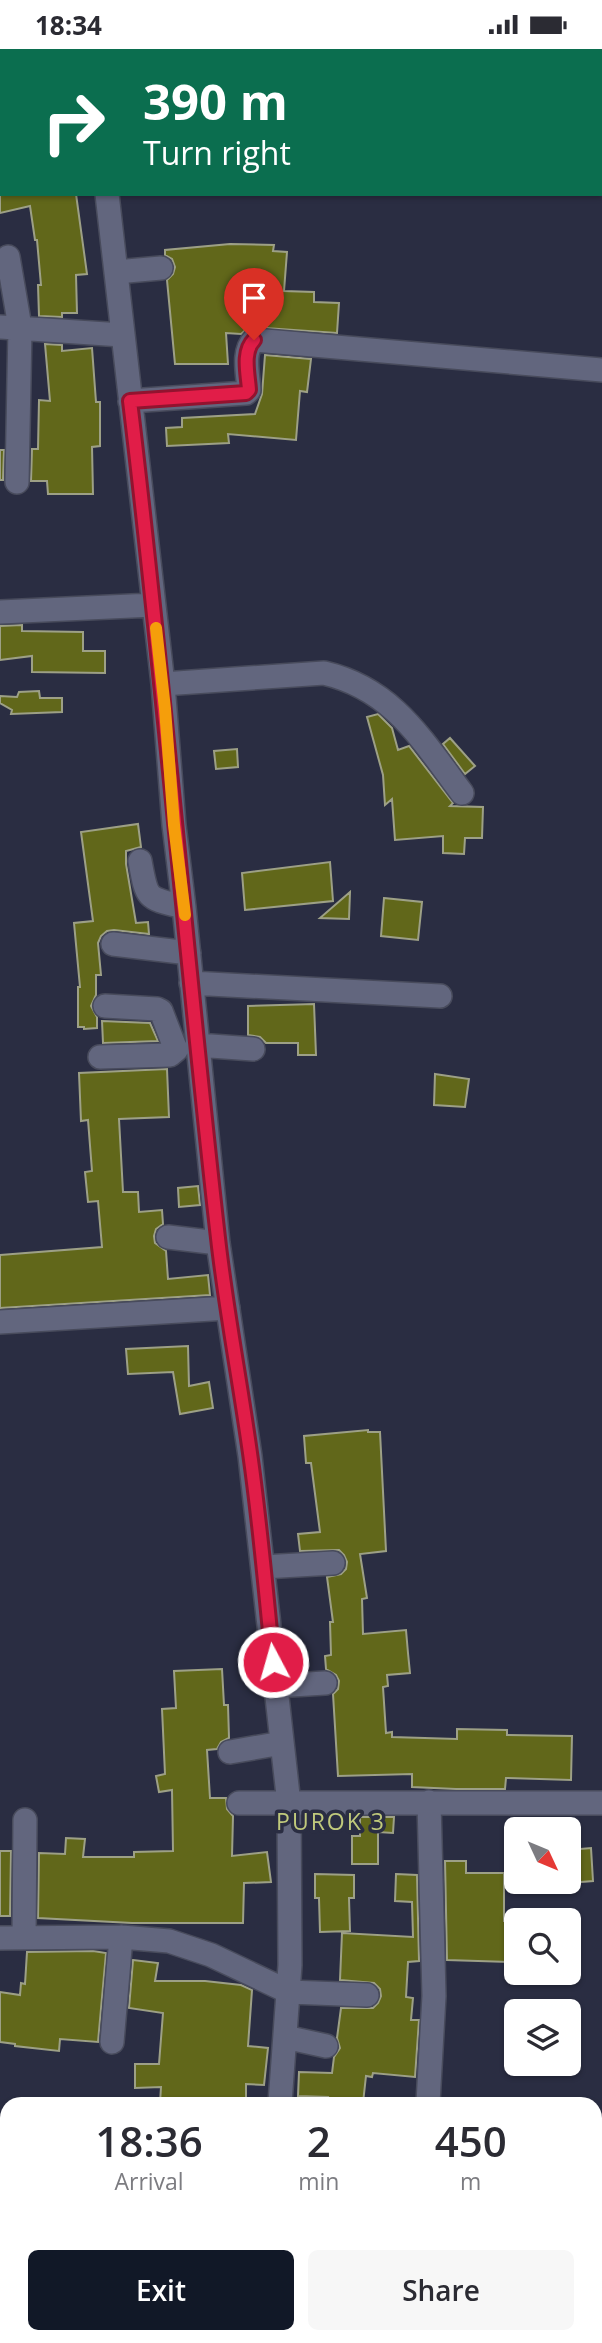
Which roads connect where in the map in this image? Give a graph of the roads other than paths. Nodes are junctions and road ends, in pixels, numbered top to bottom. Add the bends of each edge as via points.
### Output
1 (107, 196) edge
2 (8, 257) dead end
3 (161, 268) dead end
4 (116, 272) junction
5 (10, 327) edge
6 (122, 335) junction
7 (602, 370) edge
8 (130, 401) junction
9 (17, 482) dead end
10 (153, 605) junction
11 (0, 612) edge
12 (163, 684) junction
13 (462, 793) dead end
14 (140, 861) dead end
15 (184, 907) junction
16 (113, 944) dead end
17 (188, 953) junction
18 (191, 983) junction
19 (440, 996) dead end
20 (105, 1006) dead end
21 (169, 1032) junction
22 (197, 1038) junction
23 (253, 1049) dead end
24 (100, 1057) dead end
25 (168, 1237) dead end
26 (218, 1243) junction
27 (228, 1308) junction
28 (0, 1322) edge
29 (333, 1563) dead end
30 (263, 1567) junction
31 (325, 1683) dead end
32 (275, 1686) junction
33 (282, 1743) junction
34 (230, 1752) dead end
35 (429, 1802) junction
36 (239, 1803) dead end
37 (602, 1803) edge
38 (289, 1804) junction
39 (25, 1820) dead end
40 (121, 1937) junction
41 (0, 1938) edge
42 (24, 1938) junction
43 (289, 1992) junction
44 (367, 1995) dead end
45 (285, 2037) junction
46 (112, 2042) dead end
47 (326, 2046) dead end
48 (280, 2097) edge
49 (428, 2097) edge

1 - 4 street
2 - 5 street
3 - 4 street
4 - 6 street
5 - 6 street
5 - 9 street
6 - 8 street
7 - 8 street via 254,340 247,352 246,393
8 - 10 street
10 - 11 street
10 - 12 street
12 - 13 street via 324,673 343,678 378,695 411,725
12 - 15 street
14 - 15 street via 149,895
15 - 17 street
16 - 17 street
17 - 18 street
18 - 19 street
18 - 22 street
20 - 21 street via 157,1009
21 - 22 street
21 - 24 street via 176,1049 170,1055
22 - 23 street
22 - 26 street
25 - 26 street
26 - 27 street
27 - 28 street
27 - 30 street
29 - 30 street
30 - 32 street
31 - 32 street
32 - 33 street
33 - 34 street
33 - 38 street
35 - 37 street
35 - 38 street
35 - 49 street via 434,1996
36 - 38 street
38 - 43 street
39 - 42 street
40 - 42 street
40 - 43 street via 169,1941 211,1955
40 - 46 street
41 - 42 street
43 - 44 street
43 - 45 street
45 - 47 street
45 - 48 street

